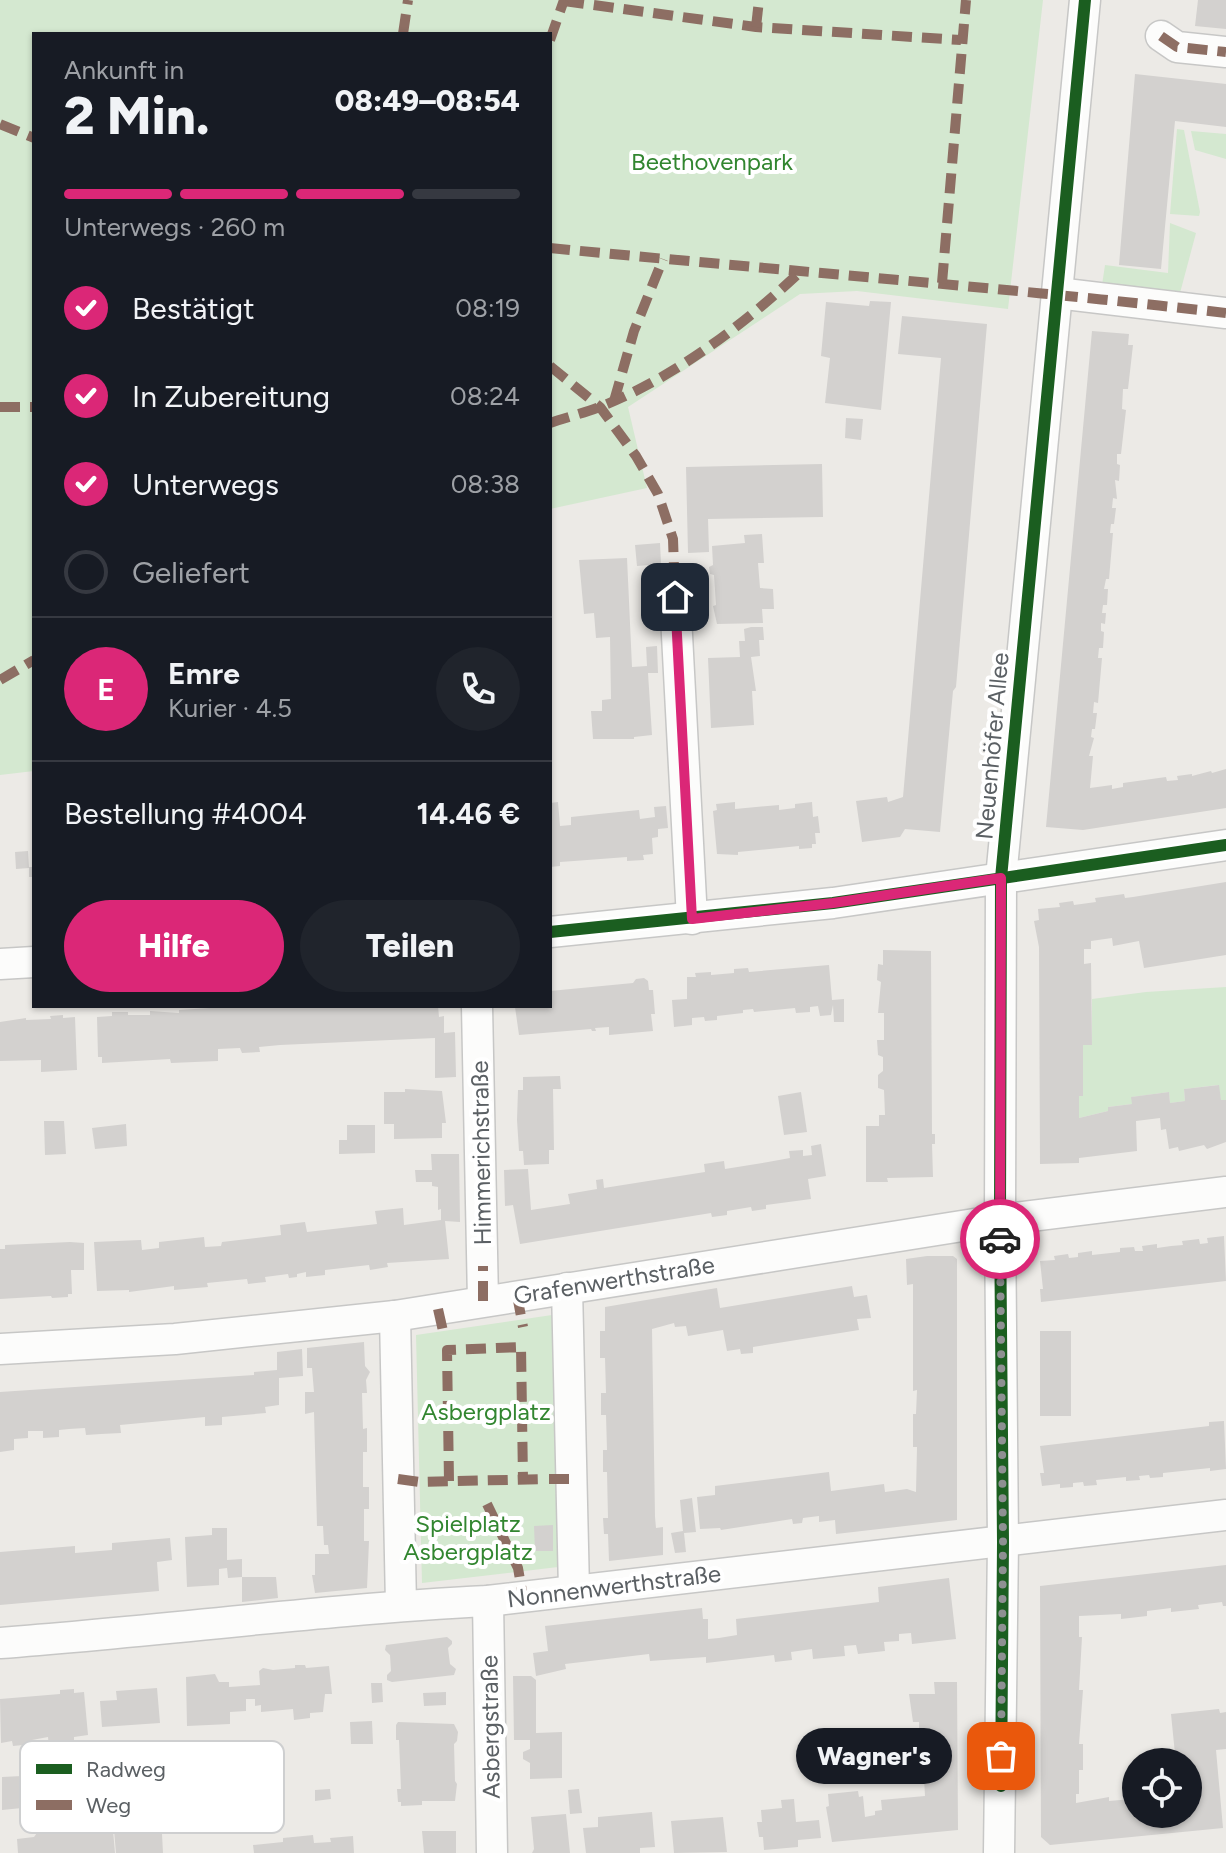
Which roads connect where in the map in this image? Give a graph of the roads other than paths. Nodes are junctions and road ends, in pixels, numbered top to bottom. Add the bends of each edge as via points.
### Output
1 (1085, 0) edge
2 (1161, 36) dead end
3 (1226, 52) edge
4 (1057, 293) junction
5 (1226, 313) edge
6 (675, 597) dead end
7 (1226, 845) edge
8 (1001, 878) junction
9 (692, 919) junction
10 (552, 932) edge
11 (32, 962) edge
12 (0, 964) edge
13 (477, 1008) edge
14 (1226, 1192) edge
15 (1000, 1220) junction
16 (567, 1288) junction
17 (483, 1301) junction
18 (395, 1316) junction
19 (0, 1349) edge
20 (1226, 1515) edge
21 (1007, 1541) junction
22 (574, 1590) junction
23 (488, 1601) junction
24 (401, 1605) junction
25 (0, 1643) edge
26 (492, 1853) edge
27 (999, 1853) edge

1 - 4 street, Neuenhöfer Allee
2 - 3 street via 1177,47
4 - 5 street
4 - 8 street, Neuenhöfer Allee
6 - 9 street
7 - 8 street
8 - 9 street
8 - 15 street, Neuenhöfer Allee
9 - 10 street
11 - 12 street
13 - 17 street, Himmerichstraße
14 - 15 street, Grafenwerthstraße
15 - 16 street, Grafenwerthstraße
15 - 21 street, Neuenhöfer Allee
16 - 17 street, Grafenwerthstraße
16 - 22 street
17 - 18 street, Grafenwerthstraße
18 - 19 street, Grafenwerthstraße via 175,1339
18 - 24 street
20 - 21 street, Nonnenwerthstraße
21 - 22 street, Nonnenwerthstraße
21 - 27 street, Neuenhöfer Allee
22 - 23 street, Nonnenwerthstraße
23 - 24 street, Nonnenwerthstraße
23 - 26 street, Asbergstraße
24 - 25 street, Nonnenwerthstraße

